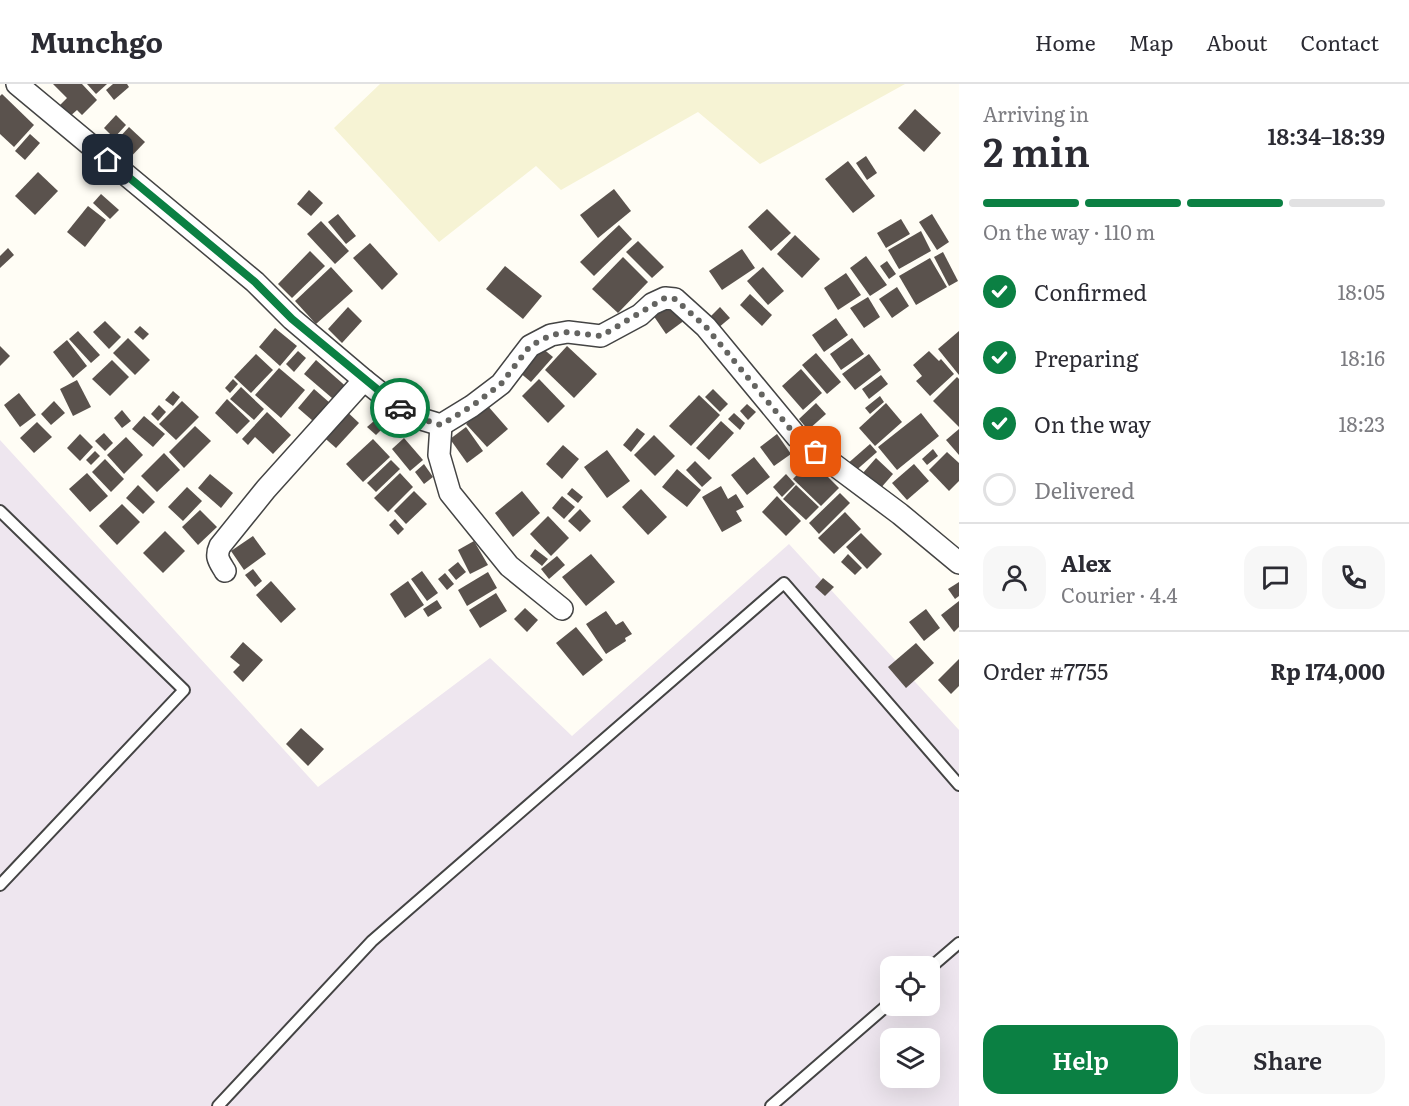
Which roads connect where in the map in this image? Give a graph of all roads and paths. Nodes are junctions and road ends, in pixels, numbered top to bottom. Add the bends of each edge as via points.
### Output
1 (4, 84) edge
2 (17, 84) edge
3 (0, 86) edge
4 (364, 380) junction
5 (441, 425) junction
6 (0, 511) edge
7 (959, 563) edge
8 (225, 571) dead end
9 (562, 609) dead end
10 (959, 785) edge
11 (0, 885) edge
12 (959, 943) edge
13 (940, 959) edge
14 (880, 1012) edge
15 (218, 1106) edge
16 (771, 1106) edge

1 - 3 street
2 - 4 street via 255,282
4 - 5 street via 408,415
4 - 8 street via 220,546 217,558
5 - 7 street via 501,384 530,346 551,335 568,332 601,336 665,298 675,299 711,333 797,437
5 - 9 street via 439,455 450,493 509,566
6 - 11 lane via 184,690
10 - 15 lane via 784,583 372,941
12 - 13 lane
14 - 16 lane

